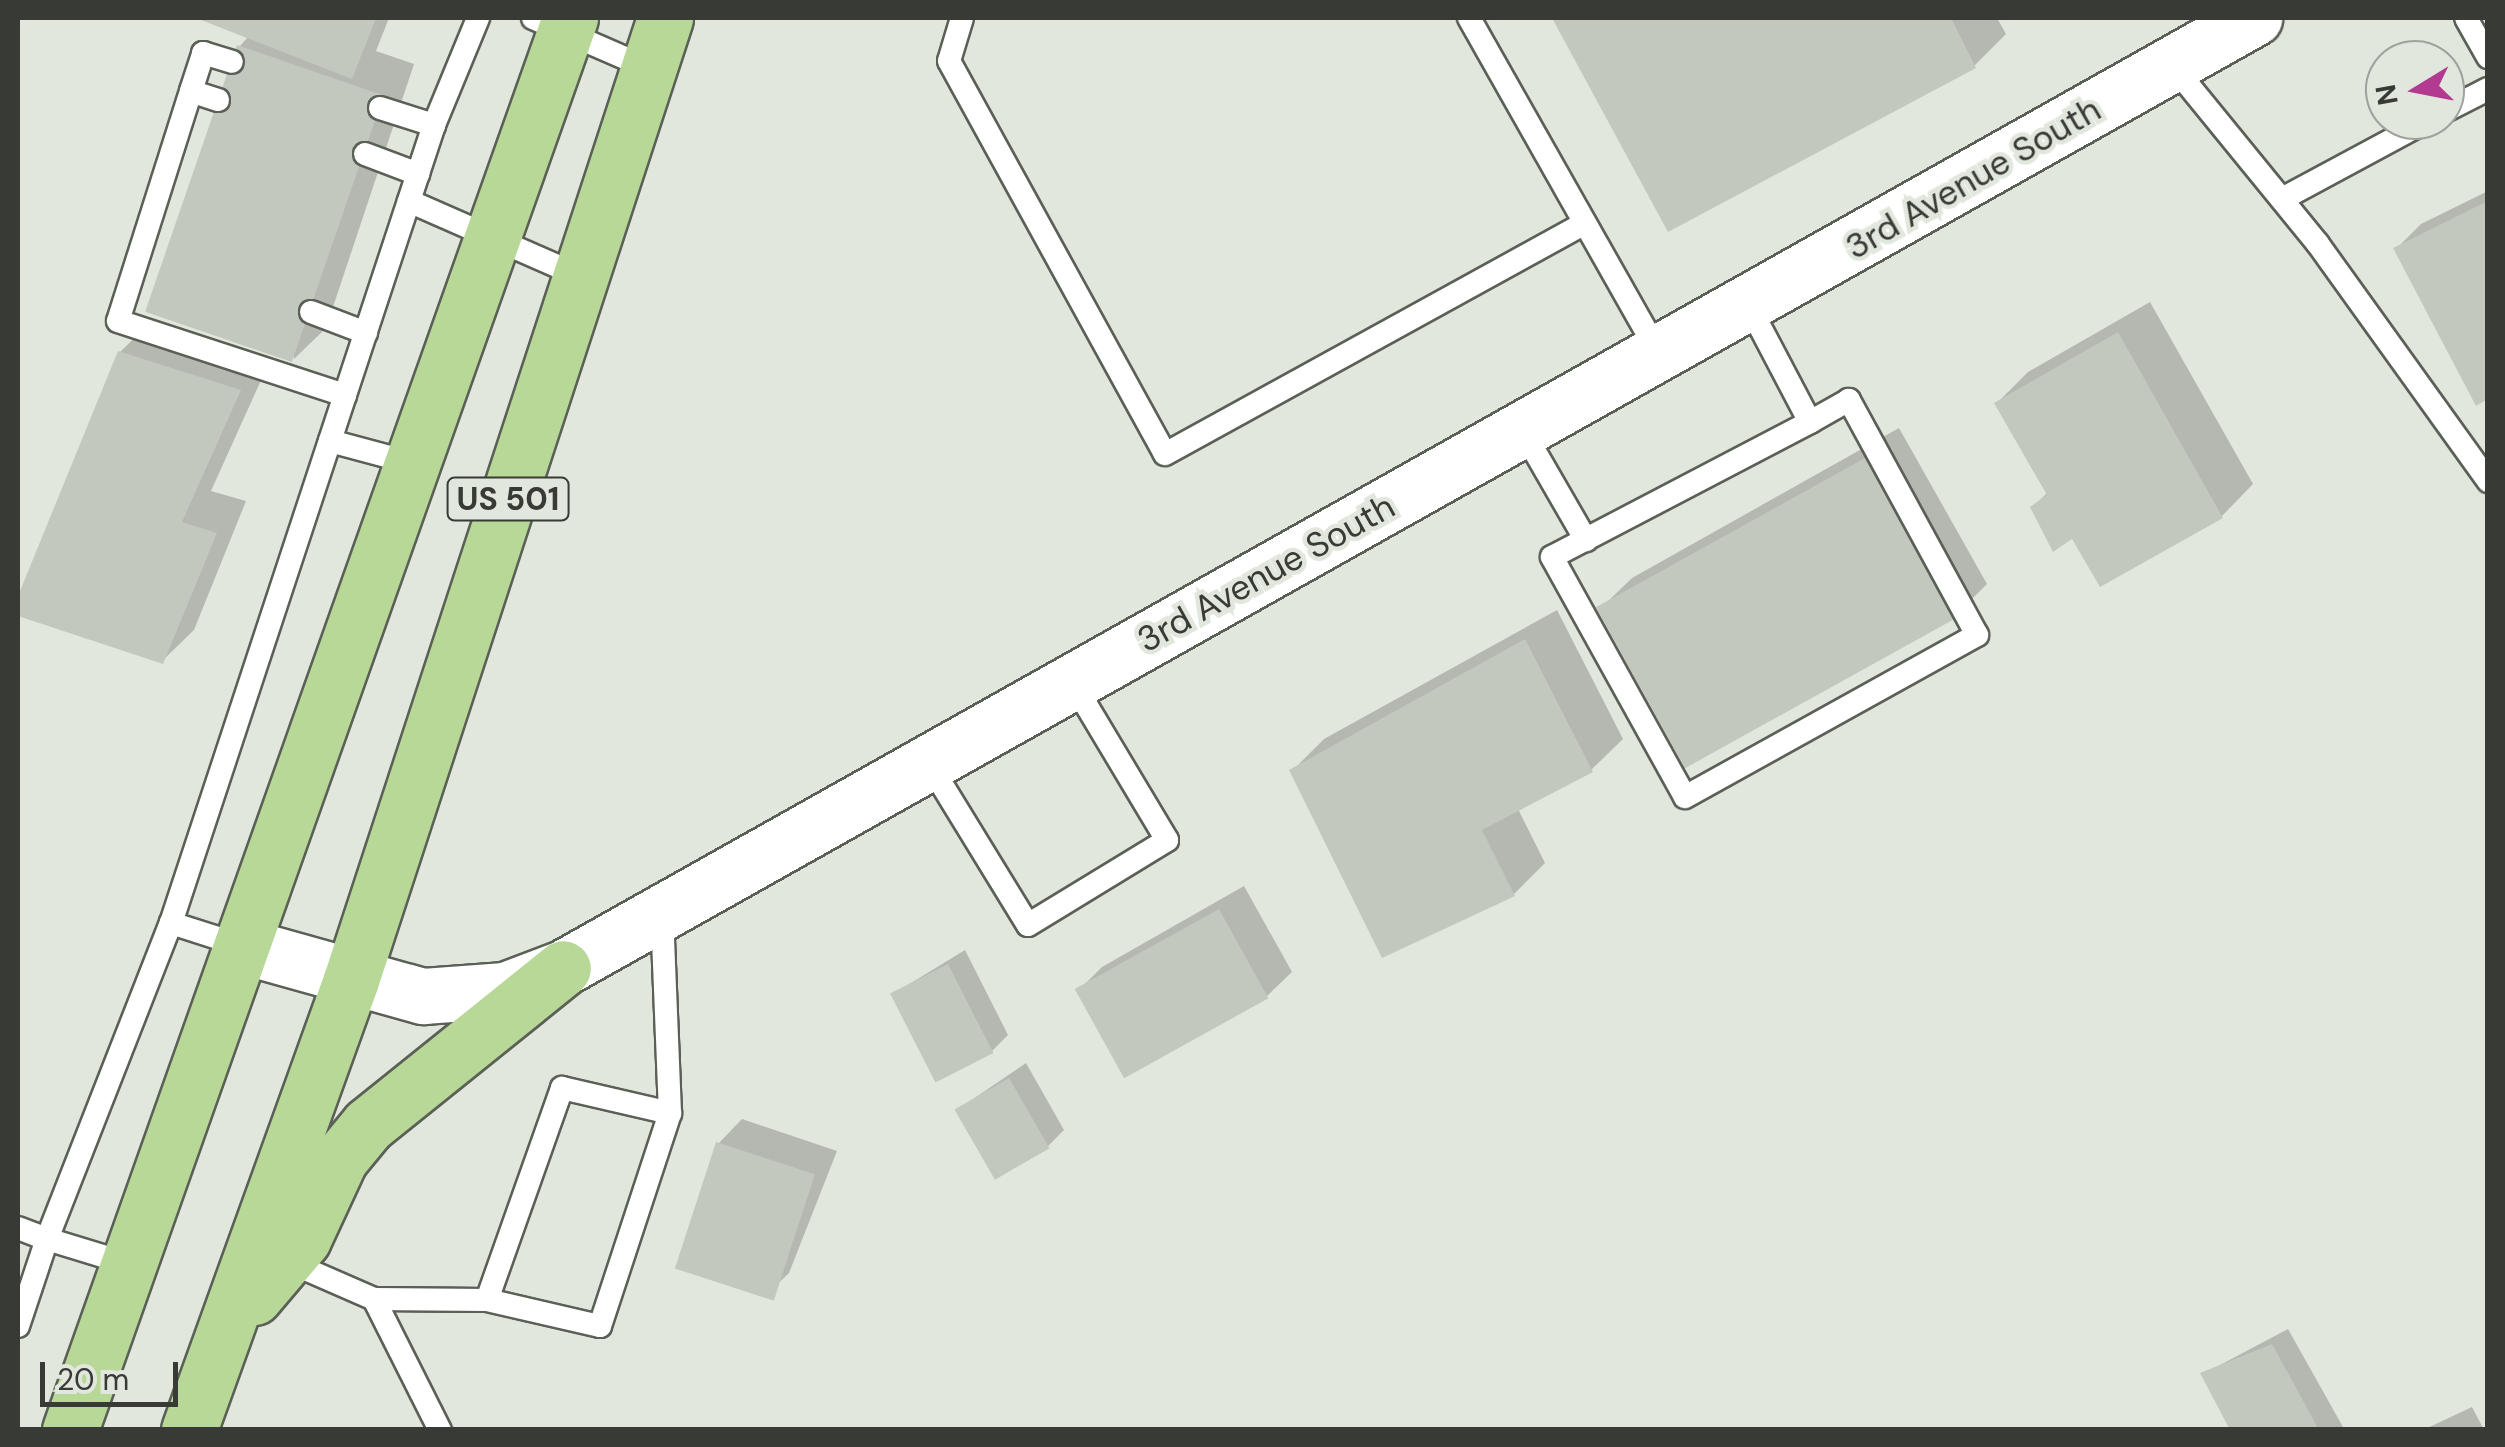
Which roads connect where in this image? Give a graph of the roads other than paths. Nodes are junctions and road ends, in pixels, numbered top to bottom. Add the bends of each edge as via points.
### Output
1 (478, 18) edge
2 (665, 18) edge
3 (962, 18) edge
4 (1469, 18) edge
5 (2254, 18) edge
6 (2466, 18) edge
7 (556, 22) edge
8 (2488, 57) edge
9 (232, 62) dead end
10 (2172, 65) junction
11 (648, 68) junction
12 (2488, 89) edge
13 (191, 91) junction
14 (218, 100) dead end
15 (2465, 101) edge
16 (380, 108) dead end
17 (434, 125) junction
18 (2392, 140) edge
19 (365, 154) dead end
20 (418, 174) junction
21 (2282, 199) junction
22 (409, 202) junction
23 (1584, 222) junction
24 (490, 241) junction
25 (142, 246) junction
26 (166, 255) dead end
27 (580, 276) junction
28 (1749, 306) junction
29 (311, 312) dead end
30 (366, 333) junction
31 (1658, 352) junction
32 (345, 395) junction
33 (1810, 422) junction
34 (1523, 432) junction
35 (330, 441) junction
36 (415, 464) junction
37 (2488, 481) edge
38 (1586, 540) junction
39 (1072, 681) junction
40 (928, 762) junction
41 (662, 910) junction
42 (172, 923) junction
43 (248, 947) junction
44 (563, 968) junction
45 (351, 980) junction
46 (670, 1113) junction
47 (18, 1228) edge
48 (47, 1239) junction
49 (287, 1261) junction
50 (134, 1266) junction
51 (374, 1299) junction
52 (487, 1300) junction
53 (239, 1306) junction
54 (18, 1326) edge
55 (70, 1430) edge
56 (189, 1430) edge
57 (440, 1430) edge

1 - 17 lane
2 - 11 main road, US 501
3 - 23 lane via 950,61 1164,454
4 - 23 lane
5 - 10 main road, 3rd Avenue South
6 - 8 lane
7 - 11 lane
7 - 24 main road, US 501
9 - 13 lane via 203,52
10 - 21 lane
10 - 28 main road, 3rd Avenue South
11 - 27 main road, US 501
12 - 15 lane
13 - 14 lane
13 - 25 lane
16 - 17 lane
17 - 20 lane
18 - 21 lane
19 - 20 lane
20 - 22 lane
21 - 37 lane
22 - 24 lane
22 - 30 lane
23 - 31 lane
24 - 27 lane
24 - 36 main road, US 501
25 - 26 lane
25 - 32 lane via 118,321
27 - 45 main road, US 501
28 - 31 main road, 3rd Avenue South
28 - 33 lane
29 - 30 lane
30 - 32 lane
31 - 34 main road, 3rd Avenue South
32 - 35 lane
33 - 38 lane
33 - 38 lane via 1849,400 1978,634 1685,797 1552,557
34 - 38 lane
34 - 39 main road, 3rd Avenue South
35 - 36 lane
35 - 42 lane
36 - 43 main road, US 501
39 - 40 main road, 3rd Avenue South
39 - 40 lane via 1167,840 1028,925
40 - 41 main road, 3rd Avenue South
41 - 44 main road, 3rd Avenue South
41 - 46 lane
42 - 43 lane
42 - 48 lane
43 - 45 main road, 3rd Avenue South
43 - 50 main road, US 501
44 - 45 main road, 3rd Avenue South via 505,990 424,996
44 - 49 main road via 368,1125 340,1159
45 - 53 main road, US 501
46 - 52 lane via 562,1088
46 - 52 lane via 600,1326
47 - 48 lane
48 - 50 lane
48 - 54 lane
49 - 51 lane
49 - 53 main road
50 - 55 main road, US 501
51 - 52 lane
51 - 57 lane
53 - 56 main road, US 501

